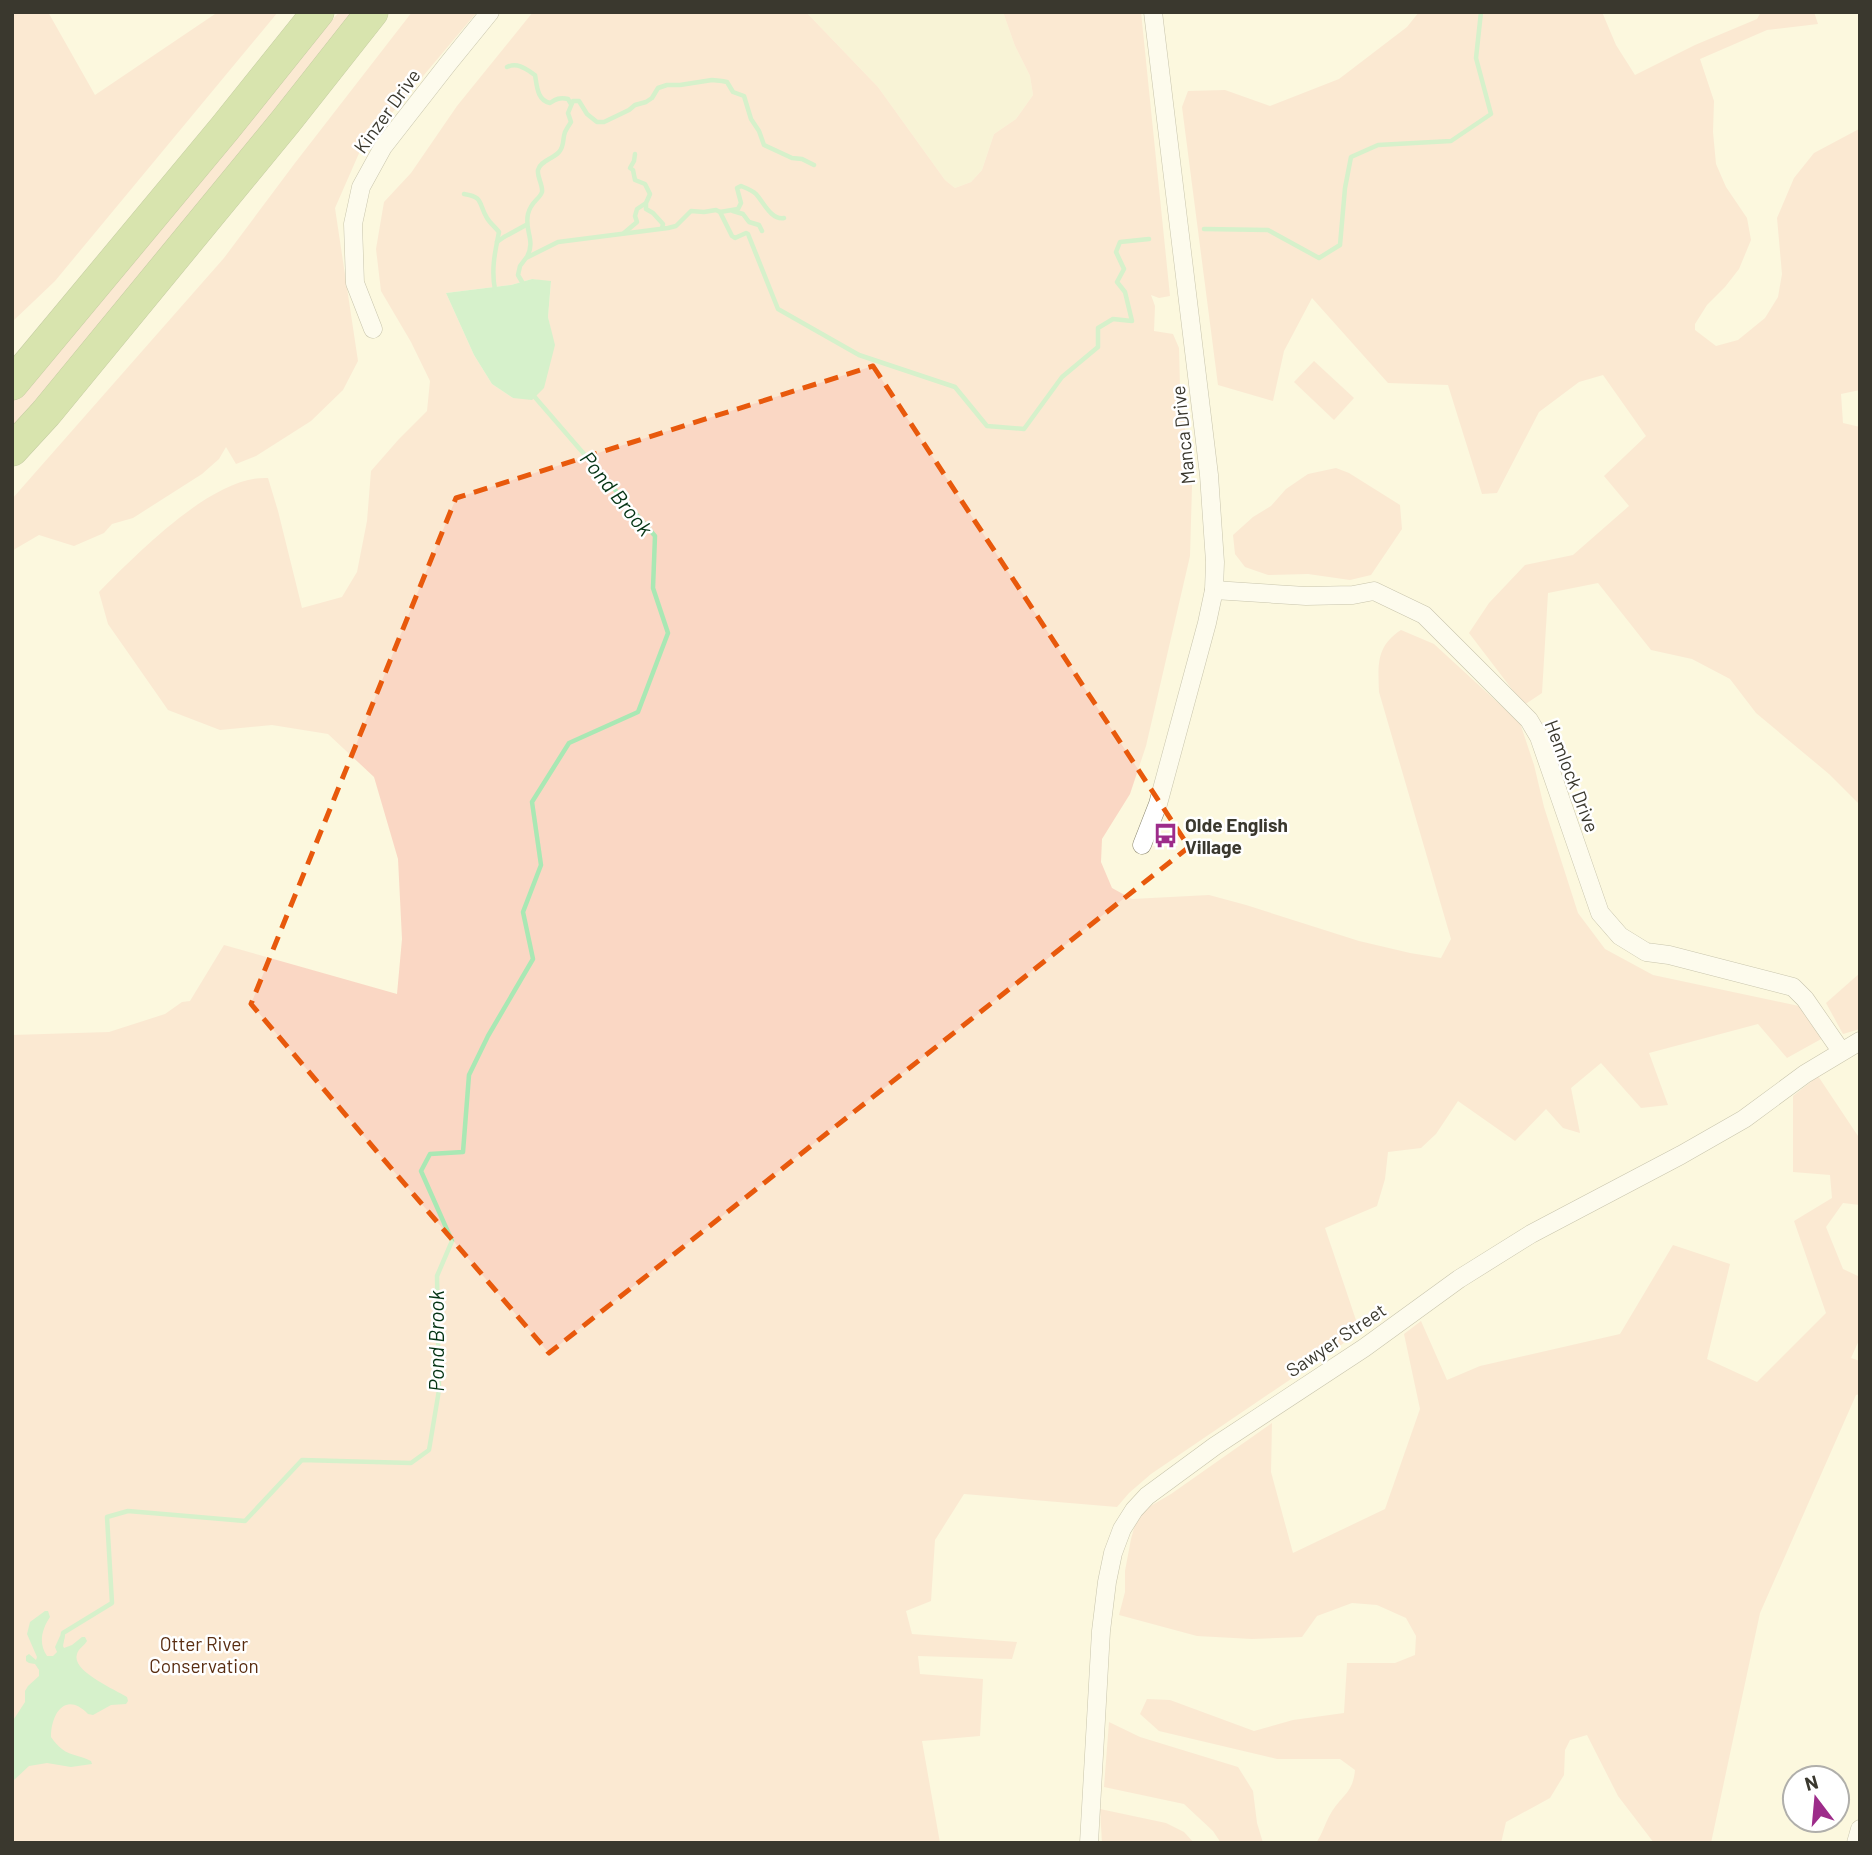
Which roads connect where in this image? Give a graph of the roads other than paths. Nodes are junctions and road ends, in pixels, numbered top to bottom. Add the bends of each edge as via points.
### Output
1 (318, 12) edge
2 (372, 12) edge
3 (490, 12) edge
4 (1153, 12) edge
5 (373, 329) dead end
6 (12, 384) edge
7 (12, 450) edge
8 (1214, 590) junction
9 (1142, 845) dead end
10 (1860, 1041) edge
11 (1842, 1051) junction
12 (1860, 1829) edge
13 (1089, 1843) edge
14 (1856, 1843) edge

1 - 6 highway
2 - 7 highway
3 - 5 street, Kinzer Drive via 383,147 361,187 353,224 355,283
4 - 8 street, Manca Drive via 1209,475
8 - 9 street, Manca Drive via 1173,752
8 - 11 street, Hemlock Drive via 1306,596 1374,592 1424,615 1529,720 1539,737 1600,913 1620,936 1646,952 1793,987
10 - 11 street, Sawyer Street
11 - 13 street, Sawyer Street via 1744,1119 1531,1234 1459,1279 1147,1496 1122,1529 1107,1582
12 - 14 street

